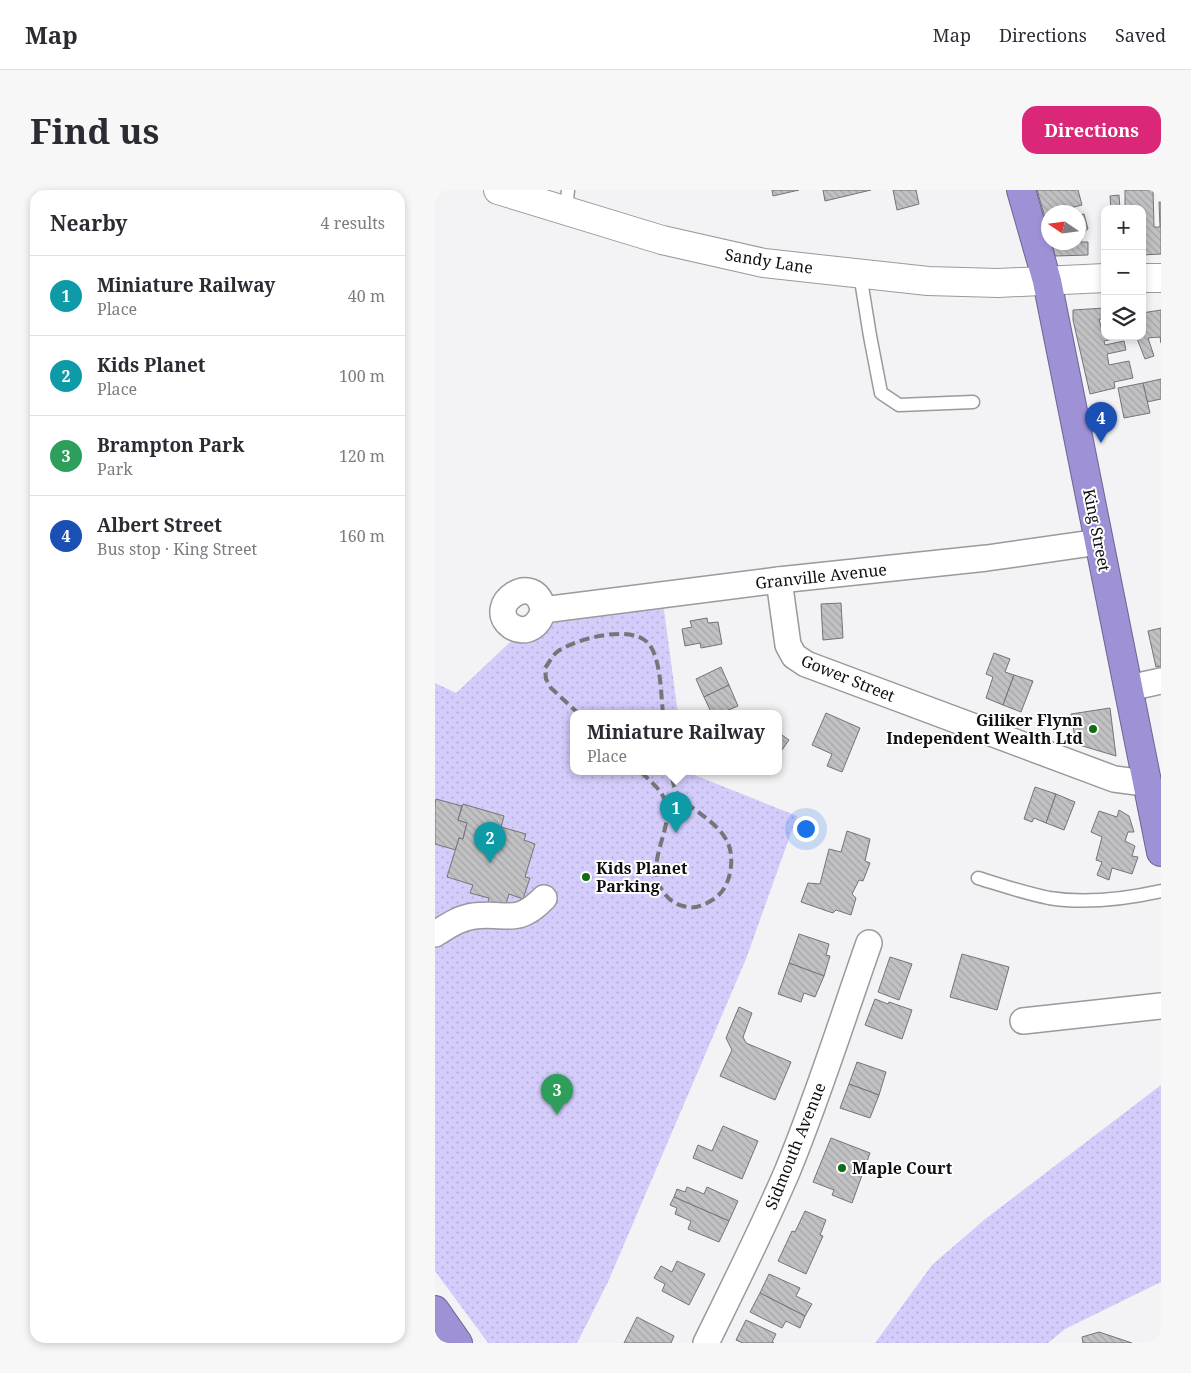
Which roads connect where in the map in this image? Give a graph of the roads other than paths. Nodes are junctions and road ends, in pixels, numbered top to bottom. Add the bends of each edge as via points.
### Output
1 (498, 190) edge
2 (1024, 200) edge
3 (567, 201) edge
4 (860, 274) junction
5 (1101, 278) edge
6 (1146, 278) edge
7 (1161, 278) edge
8 (1047, 281) junction
9 (973, 402) dead end
10 (1099, 542) junction
11 (779, 580) junction
12 (543, 610) dead end
13 (1161, 681) edge
14 (1129, 688) junction
15 (1146, 779) junction
16 (1161, 852) edge
17 (978, 878) dead end
18 (1161, 891) edge
19 (544, 898) dead end
20 (435, 934) edge
21 (869, 943) dead end
22 (1161, 1006) edge
23 (1023, 1021) dead end
24 (435, 1310) edge
25 (458, 1343) edge
26 (706, 1343) edge

1 - 3 street, Sandy Lane
2 - 8 highway, King Street
3 - 4 street, Sandy Lane via 662,240 764,263
4 - 8 street, Sandy Lane via 937,281
4 - 9 lane via 881,393 899,405
5 - 8 street, Sandy Lane
6 - 7 street
8 - 10 highway, King Street
10 - 11 street, Granville Avenue via 987,558
10 - 14 highway, King Street
11 - 12 street, Granville Avenue
11 - 15 street, Gower Street via 788,645 794,656 806,664 1114,779 1137,782
13 - 14 street
14 - 15 highway, King Street
15 - 16 highway, King Street
17 - 18 lane via 1051,898 1131,898
19 - 20 street via 526,913 461,919
21 - 26 street, Sidmouth Avenue via 787,1172
22 - 23 street
24 - 25 highway

